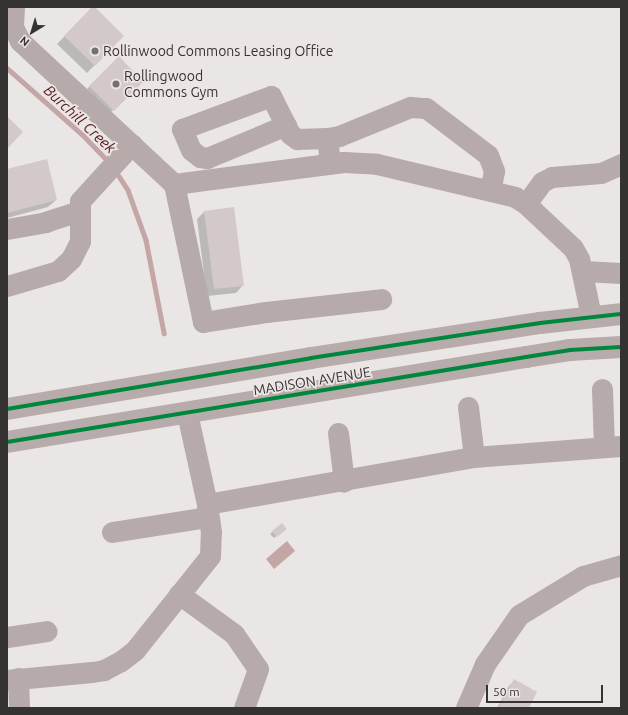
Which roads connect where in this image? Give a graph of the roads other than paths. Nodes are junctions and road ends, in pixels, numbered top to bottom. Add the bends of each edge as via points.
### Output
1 (14, 7) edge
2 (286, 126) dead end
3 (327, 138) junction
4 (126, 150) junction
5 (330, 164) junction
6 (621, 164) edge
7 (174, 184) junction
8 (490, 191) junction
9 (526, 204) junction
10 (79, 211) junction
11 (7, 229) edge
12 (583, 270) junction
13 (621, 273) edge
14 (7, 286) edge
15 (381, 299) dead end
16 (621, 314) edge
17 (591, 316) junction
18 (621, 347) edge
19 (602, 389) dead end
20 (468, 407) dead end
21 (7, 409) edge
22 (187, 413) junction
23 (338, 433) dead end
24 (7, 442) edge
25 (613, 447) edge
26 (474, 457) junction
27 (344, 482) junction
28 (208, 511) junction
29 (112, 532) dead end
30 (621, 565) edge
31 (179, 594) junction
32 (48, 631) dead end
33 (7, 637) edge
34 (13, 679) edge
35 (19, 708) edge
36 (244, 708) edge
37 (466, 708) edge

1 - 4 street via 13,27 20,41
2 - 3 street via 297,139
3 - 5 street
3 - 8 street via 339,136 410,108 426,108 488,155 494,171
4 - 7 street
4 - 10 street via 80,201
5 - 7 street
5 - 8 street via 377,164
6 - 9 street via 601,172 552,176 542,182
7 - 15 street via 203,322
8 - 9 street via 515,197
9 - 12 street via 573,248
10 - 11 street via 44,222
10 - 14 street via 80,241 71,259 58,271
12 - 13 street
12 - 17 street
16 - 17 main road, MADISON AVENUE
17 - 21 main road, MADISON AVENUE via 319,357
18 - 22 main road, MADISON AVENUE via 570,350
19 - 25 street
20 - 26 street
22 - 24 main road, MADISON AVENUE
22 - 28 street
23 - 27 street
25 - 26 street
26 - 27 street
27 - 28 street
28 - 29 street
28 - 31 street via 211,532 210,556
30 - 37 street via 583,576 519,615 485,664
31 - 34 street via 135,650 104,670
31 - 36 street via 234,634 258,669
32 - 33 street
34 - 35 street

